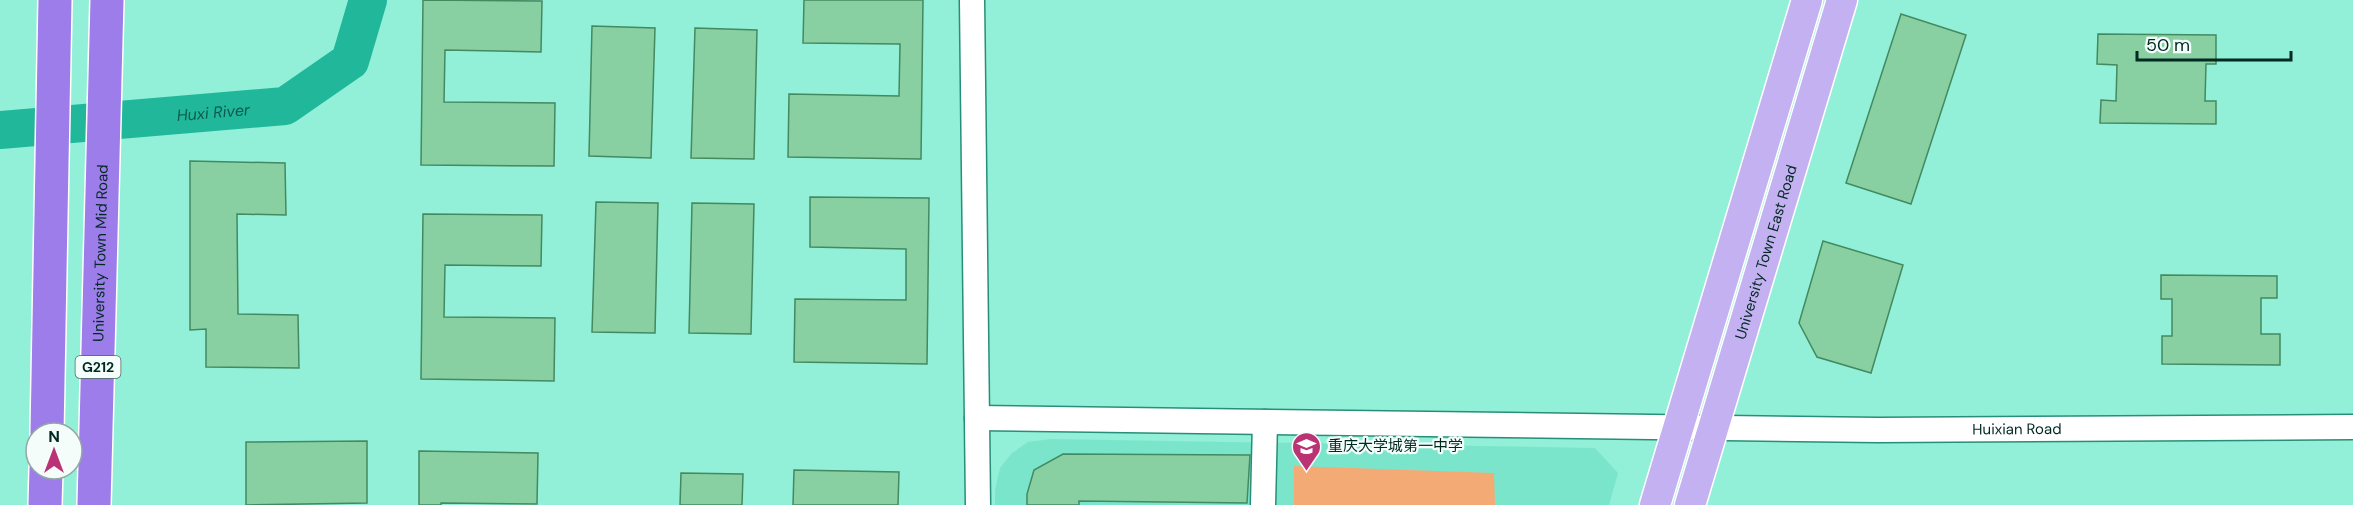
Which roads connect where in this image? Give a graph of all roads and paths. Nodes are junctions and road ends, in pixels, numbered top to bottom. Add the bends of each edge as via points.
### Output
1 (55, 0) edge
2 (107, 0) edge
3 (972, 0) edge
4 (1807, 0) edge
5 (1842, 0) edge
6 (977, 418) junction
7 (46, 421) edge
8 (1264, 422) junction
9 (2353, 427) edge
10 (1680, 428) junction
11 (1714, 428) junction
12 (46, 481) edge
13 (45, 505) edge
14 (94, 505) edge
15 (978, 505) edge
16 (1263, 505) edge
17 (1655, 505) edge
18 (1690, 505) edge

1 - 7 highway
2 - 14 highway, University Town Mid Road / G212
3 - 6 street
4 - 10 main road
5 - 11 main road, University Town East Road
6 - 8 street, Huixian Road
6 - 15 street
8 - 10 street, Huixian Road
8 - 16 street
9 - 11 street, Huixian Road
10 - 11 street, Huixian Road
10 - 17 main road
11 - 18 main road, University Town East Road
12 - 13 highway

